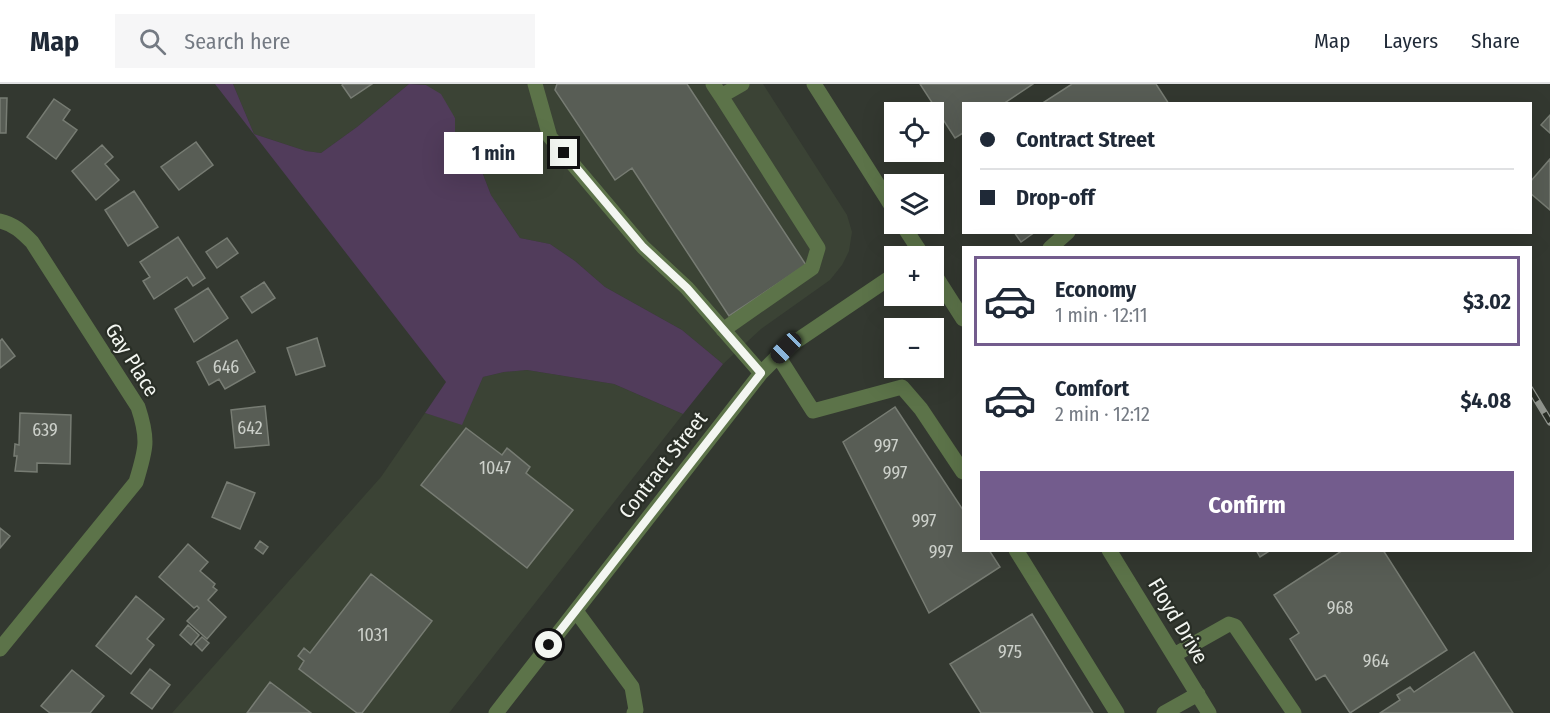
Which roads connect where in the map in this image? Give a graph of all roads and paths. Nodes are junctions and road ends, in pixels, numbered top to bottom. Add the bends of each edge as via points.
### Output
1 (535, 84) edge
2 (741, 84) edge
3 (814, 84) edge
4 (717, 90) edge
5 (884, 194) edge
6 (0, 221) edge
7 (1066, 234) edge
8 (1052, 246) edge
9 (884, 282) edge
10 (944, 289) edge
11 (962, 317) edge
12 (723, 330) junction
13 (777, 356) junction
14 (761, 373) junction
15 (962, 470) edge
16 (1017, 552) edge
17 (1110, 552) edge
18 (576, 611) junction
19 (0, 649) edge
20 (1174, 655) junction
21 (1198, 694) junction
22 (496, 713) edge
23 (634, 713) edge
24 (1117, 713) edge
25 (1164, 713) edge
26 (1209, 713) edge
27 (1294, 713) edge

1 - 12 street via 550,137 643,247 687,288
2 - 4 street
3 - 5 street
4 - 12 street via 818,248 812,268
6 - 19 street, Gay Place via 20,230 32,242 138,407 147,438 136,482
7 - 8 street
9 - 13 street, Contract Street
10 - 11 street
12 - 14 street
13 - 14 street, Contract Street
13 - 15 street via 813,411 902,387
14 - 18 street, Contract Street
16 - 24 street
17 - 20 street, Floyd Drive
18 - 22 street, Contract Street
18 - 23 street via 632,687
20 - 21 street, Floyd Drive
20 - 27 street via 1229,624 1235,626
21 - 25 street
21 - 26 street, Floyd Drive

